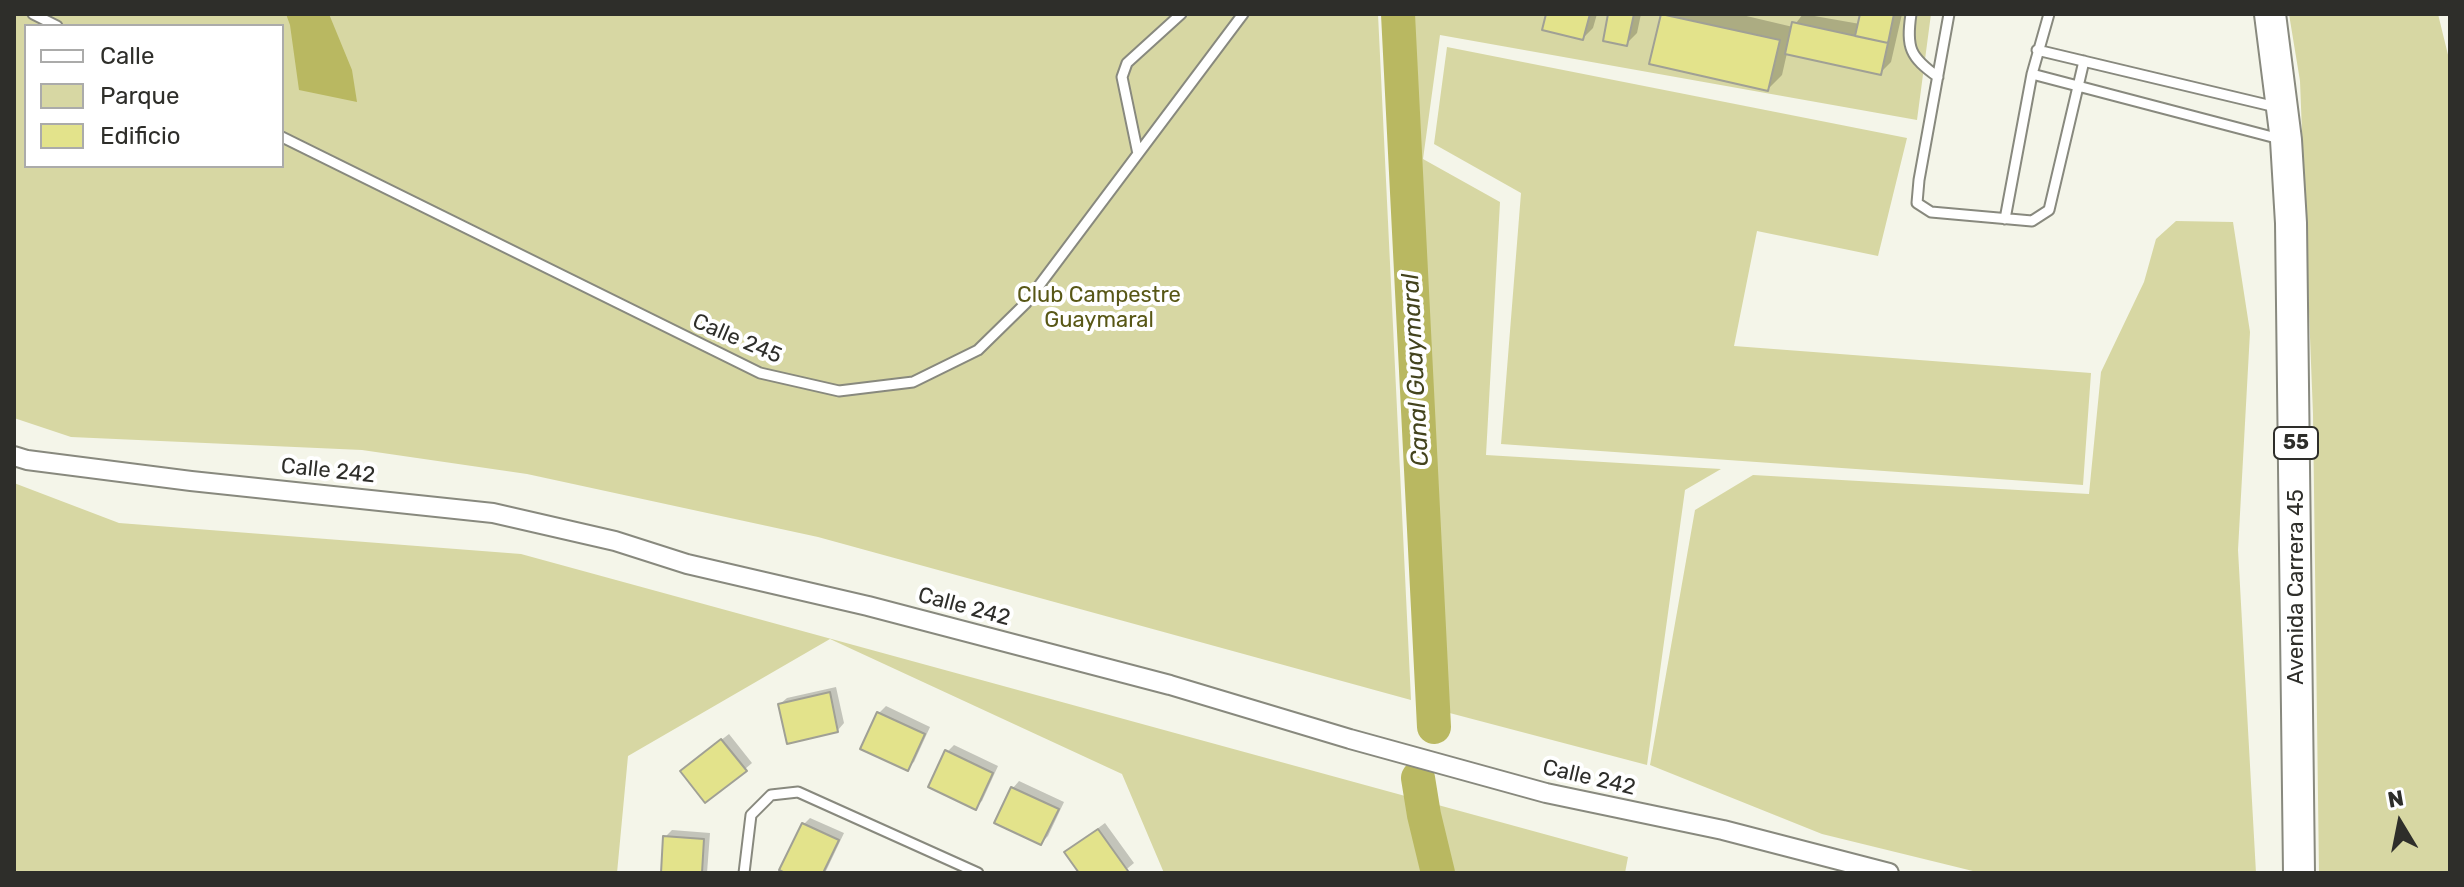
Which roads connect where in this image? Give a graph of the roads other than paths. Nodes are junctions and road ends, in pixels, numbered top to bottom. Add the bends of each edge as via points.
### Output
1 (33, 14) edge
2 (1181, 14) edge
3 (1243, 14) edge
4 (1911, 14) edge
5 (1949, 14) edge
6 (2049, 14) edge
7 (2270, 14) edge
8 (53, 24) edge
9 (2037, 50) junction
10 (2084, 61) junction
11 (2032, 74) junction
12 (1938, 77) junction
13 (2079, 86) junction
14 (2283, 109) junction
15 (284, 138) edge
16 (2286, 140) junction
17 (1138, 154) junction
18 (2005, 219) junction
19 (14, 456) edge
20 (744, 873) edge
21 (978, 873) edge
22 (1889, 873) edge
23 (2299, 873) edge

1 - 8 lane
2 - 17 lane via 1127,63 1122,77
3 - 17 lane, Calle 245
4 - 12 lane via 1907,36 1916,62
5 - 12 lane
6 - 9 lane
7 - 14 highway, Avenida Carrera 45 / 55
9 - 10 lane
9 - 11 lane
10 - 13 lane
10 - 14 lane
11 - 13 lane
11 - 18 lane
12 - 18 lane via 1917,203 1931,212
13 - 16 lane
13 - 18 lane via 2049,210 2032,221
14 - 16 highway, Avenida Carrera 45 / 55
15 - 17 lane, Calle 245 via 760,373 839,391 913,382 978,350 1026,303
16 - 23 highway, Avenida Carrera 45 / 55 via 2295,371
19 - 22 street, Calle 242 via 493,513 1170,685 1546,793 1723,830
20 - 21 lane via 751,815 771,795 798,792

